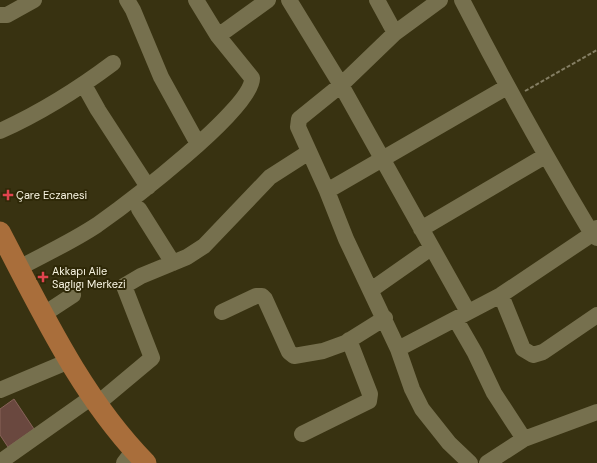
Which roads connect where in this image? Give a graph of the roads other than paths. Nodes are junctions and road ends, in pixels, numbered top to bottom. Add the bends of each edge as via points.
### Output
1 (34, 0) edge
2 (127, 0) edge
3 (196, 0) edge
4 (268, 0) edge
5 (289, 0) edge
6 (377, 0) edge
7 (440, 0) edge
8 (462, 0) edge
9 (0, 15) edge
10 (396, 33) junction
11 (218, 36) junction
12 (113, 64) dead end
13 (341, 84) junction
14 (84, 85) junction
15 (509, 93) junction
16 (0, 131) edge
17 (198, 144) junction
18 (309, 152) junction
19 (545, 156) junction
20 (382, 159) junction
21 (148, 187) junction
22 (327, 191) junction
23 (139, 209) dead end
24 (421, 229) junction
25 (0, 232) edge
26 (595, 234) edge
27 (432, 248) junction
28 (172, 263) junction
29 (19, 268) junction
30 (371, 290) junction
31 (73, 295) dead end
32 (501, 296) junction
33 (222, 312) dead end
34 (44, 314) junction
35 (462, 316) junction
36 (597, 316) edge
37 (384, 318) junction
38 (349, 340) junction
39 (398, 349) junction
40 (69, 361) junction
41 (0, 390) edge
42 (94, 401) junction
43 (597, 412) edge
44 (302, 434) dead end
45 (524, 439) junction
46 (134, 459) edge
47 (0, 462) edge
48 (470, 463) edge
49 (487, 463) edge

1 - 9 street via 7,15
2 - 17 street via 161,77
3 - 11 street
4 - 11 street
5 - 13 street
6 - 10 street
7 - 10 street
8 - 15 street
10 - 13 street
11 - 17 street via 252,78 252,83 227,117
12 - 14 street
13 - 18 street via 300,119 298,127
13 - 20 street
14 - 16 street via 49,107
14 - 21 street
15 - 19 street
15 - 20 street
17 - 21 street
18 - 22 street
18 - 28 street via 270,177 204,246
19 - 24 street
19 - 26 street
20 - 22 street
20 - 24 street
21 - 29 street via 95,226
22 - 30 street
23 - 28 street
24 - 27 street
25 - 29 main road
26 - 32 street
27 - 30 street
27 - 35 street
28 - 42 street via 124,286 152,358
29 - 34 main road
30 - 37 street
31 - 34 street
32 - 35 street
32 - 36 street via 523,349 533,355 543,352
33 - 38 street via 256,296 262,296 266,299 289,352 294,356 323,351
34 - 40 main road
35 - 39 street
35 - 45 street via 494,393
37 - 38 street
37 - 39 street
38 - 44 street via 370,394 369,401
39 - 48 street via 422,409 449,443
40 - 41 street
40 - 42 main road
42 - 46 main road
42 - 47 street
43 - 45 street
45 - 49 street

